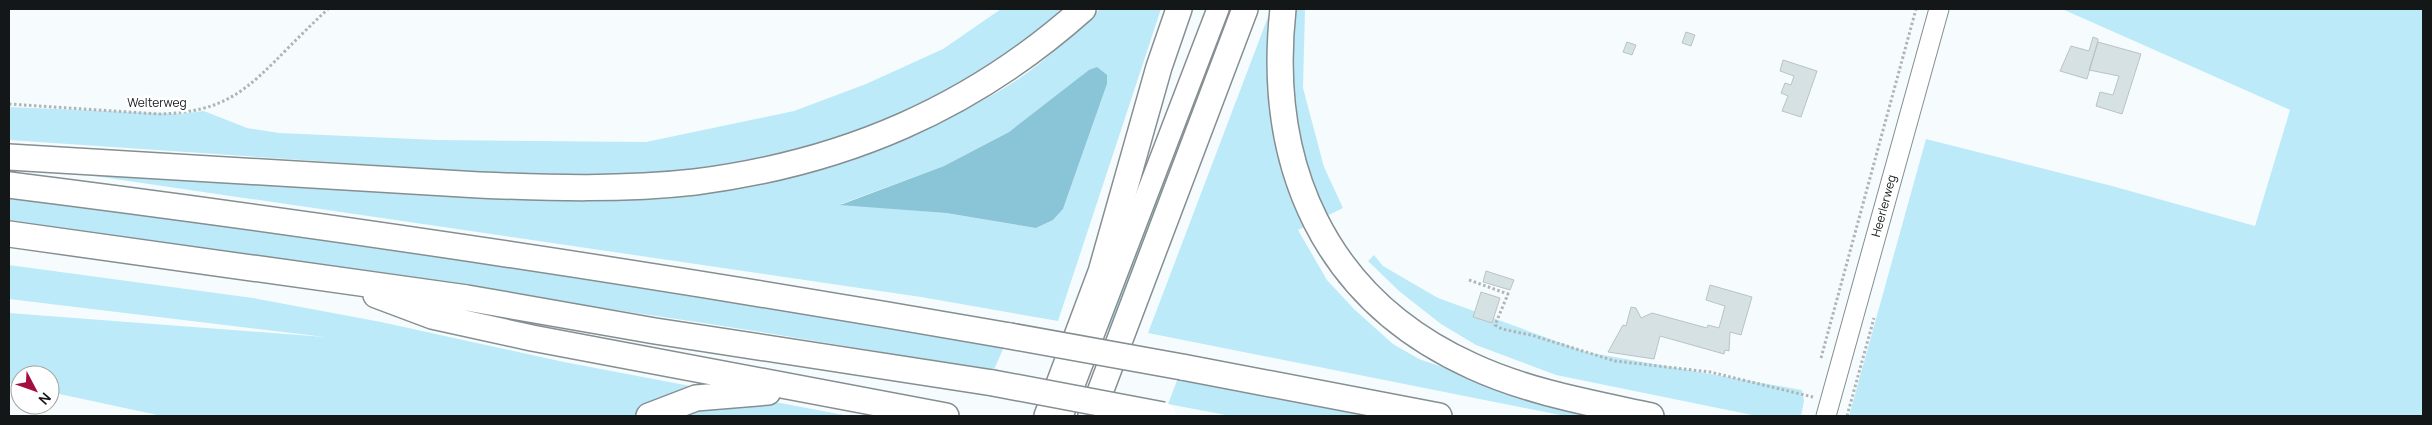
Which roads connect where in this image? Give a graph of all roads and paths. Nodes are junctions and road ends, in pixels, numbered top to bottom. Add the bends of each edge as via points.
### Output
1 (328, 9) edge
2 (1083, 9) edge
3 (1179, 9) edge
4 (1218, 9) edge
5 (1245, 9) edge
6 (1283, 9) edge
7 (1916, 9) edge
8 (1939, 9) edge
9 (9, 104) edge
10 (9, 157) edge
11 (9, 185) edge
12 (9, 234) edge
13 (327, 277) junction
14 (1469, 280) dead end
15 (1821, 360) dead end
16 (1814, 387) dead end
17 (804, 389) junction
18 (1811, 397) junction
19 (1852, 398) dead end
20 (1828, 409) edge
21 (649, 416) edge
22 (946, 416) edge
23 (1047, 416) edge
24 (1062, 416) edge
25 (1091, 416) edge
26 (1166, 416) edge
27 (1439, 416) edge
28 (1651, 416) edge
29 (1847, 416) edge

1 - 9 path, Welterweg via 250,86 208,108 159,114
2 - 10 highway via 1044,43 998,76 899,128 802,161 694,182 638,186 489,186
3 - 23 highway via 1159,67 1105,259
4 - 24 main road
5 - 25 highway
6 - 28 highway via 1279,44 1280,95 1291,160 1324,237 1366,292 1408,328 1472,366 1513,382
7 - 15 path, Heerlerweg
8 - 20 street, Heerlerweg
11 - 27 highway, bridge via 470,248 818,302
12 - 13 highway
13 - 17 highway via 432,316
13 - 26 highway, bridge via 993,383
14 - 18 path via 1508,294 1494,325 1502,329 1615,361 1710,372
16 - 18 path
17 - 21 highway via 696,398
17 - 22 highway
18 - 20 path
19 - 29 path

